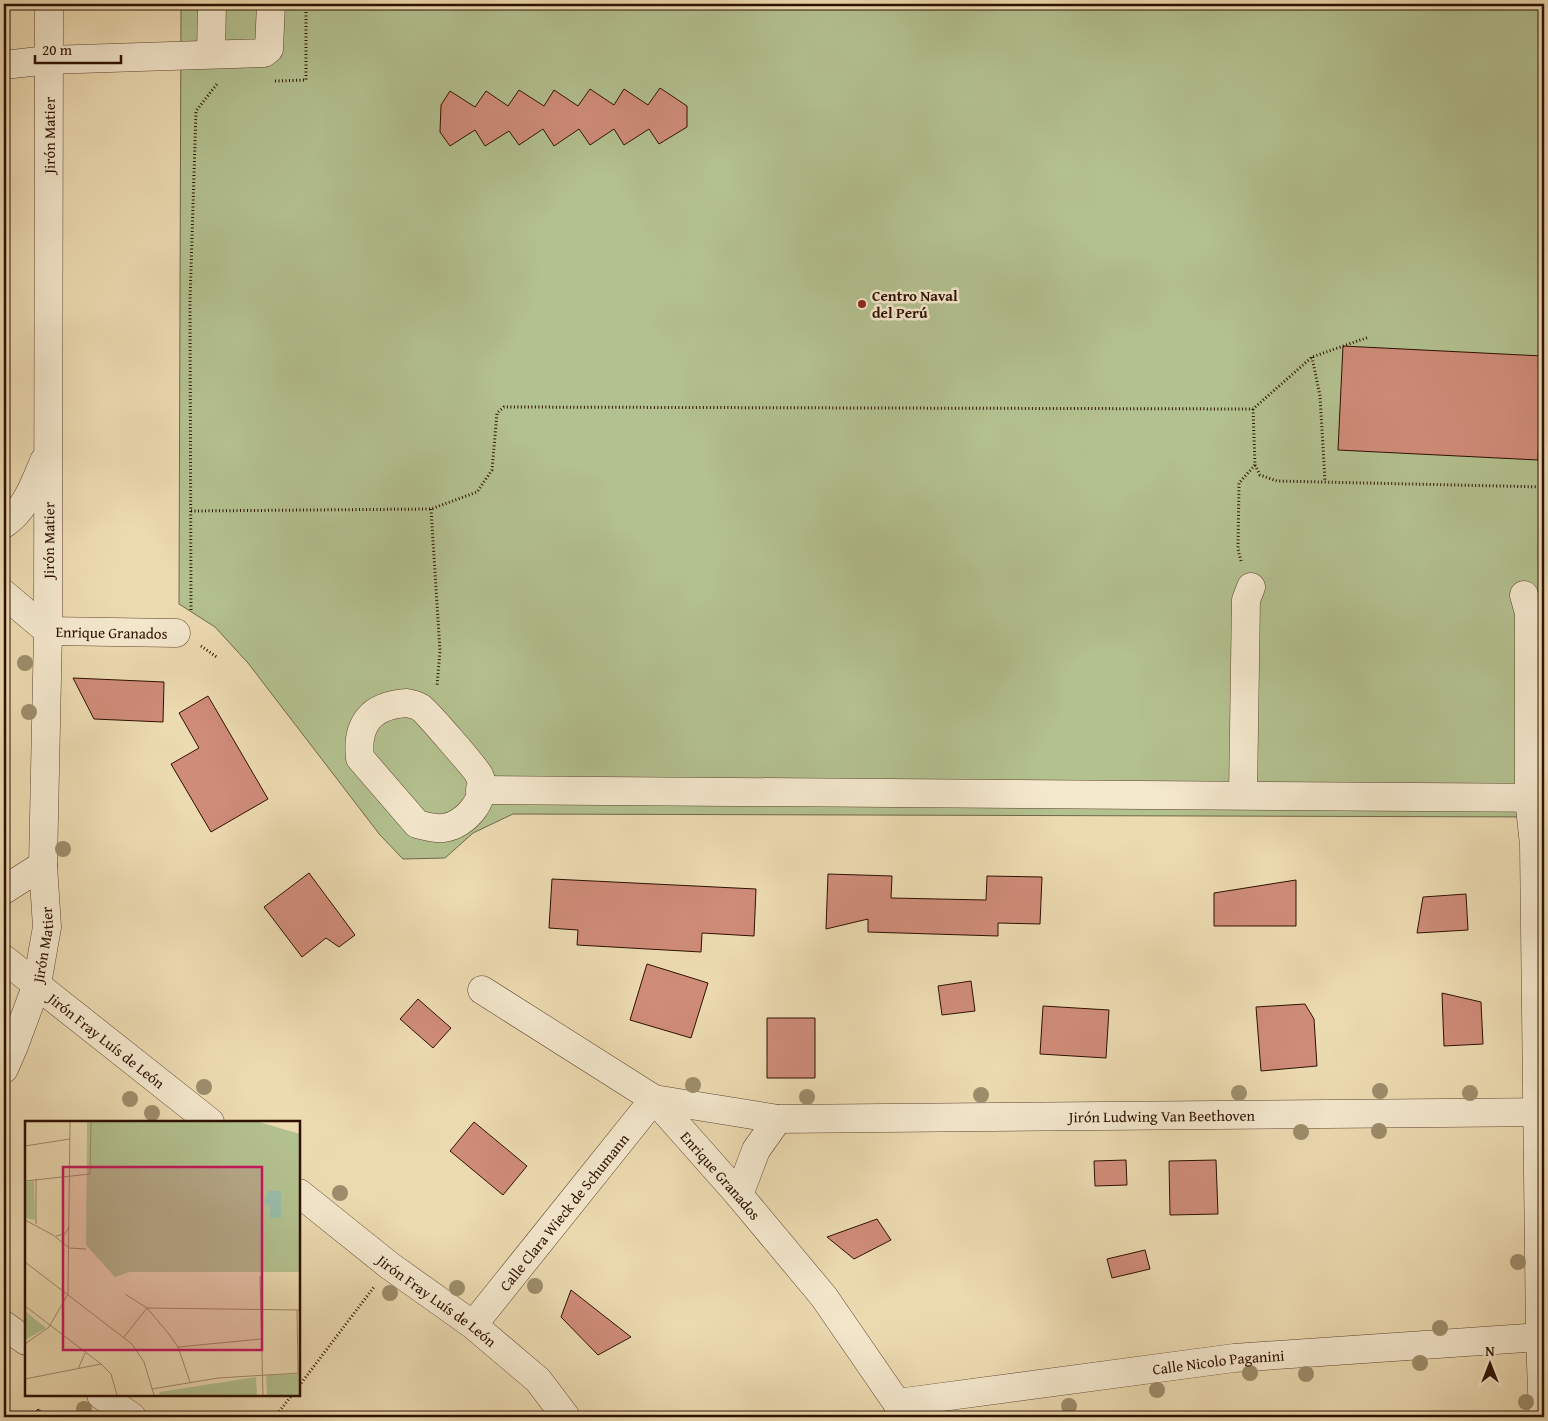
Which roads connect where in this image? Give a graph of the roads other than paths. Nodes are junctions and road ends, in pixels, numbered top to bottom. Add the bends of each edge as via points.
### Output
1 (49, 4) edge
2 (212, 4) edge
3 (271, 4) edge
4 (212, 54) junction
5 (48, 60) junction
6 (4, 65) edge
7 (49, 447) junction
8 (4, 524) edge
9 (1251, 587) road end
10 (4, 594) edge
11 (1524, 595) dead end
12 (48, 631) junction
13 (188, 632) road end
14 (1537, 683) edge
15 (480, 790) junction
16 (1243, 795) junction
17 (1537, 798) edge
18 (43, 865) junction
19 (4, 890) edge
20 (4, 960) edge
21 (37, 984) junction
22 (482, 990) dead end
23 (4, 1068) edge
24 (654, 1099) junction
25 (1541, 1112) edge
26 (778, 1119) junction
27 (209, 1121) edge
28 (300, 1194) edge
29 (740, 1194) junction
30 (4, 1325) edge
31 (473, 1325) junction
32 (1540, 1337) junction
33 (25, 1340) edge
34 (102, 1396) edge
35 (900, 1410) edge
36 (132, 1417) edge
37 (566, 1417) edge
38 (1543, 1417) edge

1 - 5 street, Jirón Matier
2 - 4 street
3 - 4 street via 268,51
4 - 5 street
5 - 6 street
5 - 7 street, Jirón Matier
7 - 8 street via 31,494 14,517
7 - 12 street, Jirón Matier
9 - 16 street via 1246,600
10 - 12 street
11 - 14 street
12 - 13 street, Enrique Granados
12 - 18 street, Jirón Matier
14 - 17 street
15 - 15 street via 479,775 421,707 407,703 391,704 378,710 361,731 358,744 360,758 417,824 430,828 456,824 477,804
15 - 16 street
16 - 17 street
17 - 25 street via 1534,845
18 - 19 street
18 - 21 street, Jirón Matier via 47,927
20 - 21 street, Jirón Fray Luís de León
21 - 23 street, Jirón Matier
21 - 27 street, Jirón Fray Luís de León
22 - 24 street, Enrique Granados
24 - 26 street, Jirón Ludwing Van Beethoven
24 - 29 street, Enrique Granados
24 - 31 street, Calle Clara Wieck de Schumann
25 - 26 street, Jirón Ludwing Van Beethoven
25 - 32 street
26 - 29 street via 756,1150
28 - 31 street, Jirón Fray Luís de León via 390,1266
29 - 35 street, Enrique Granados via 824,1297
30 - 33 street
31 - 37 street, Jirón Fray Luís de León via 538,1380
32 - 35 street, Calle Nicolo Paganini via 1234,1358
32 - 38 street
34 - 36 street

